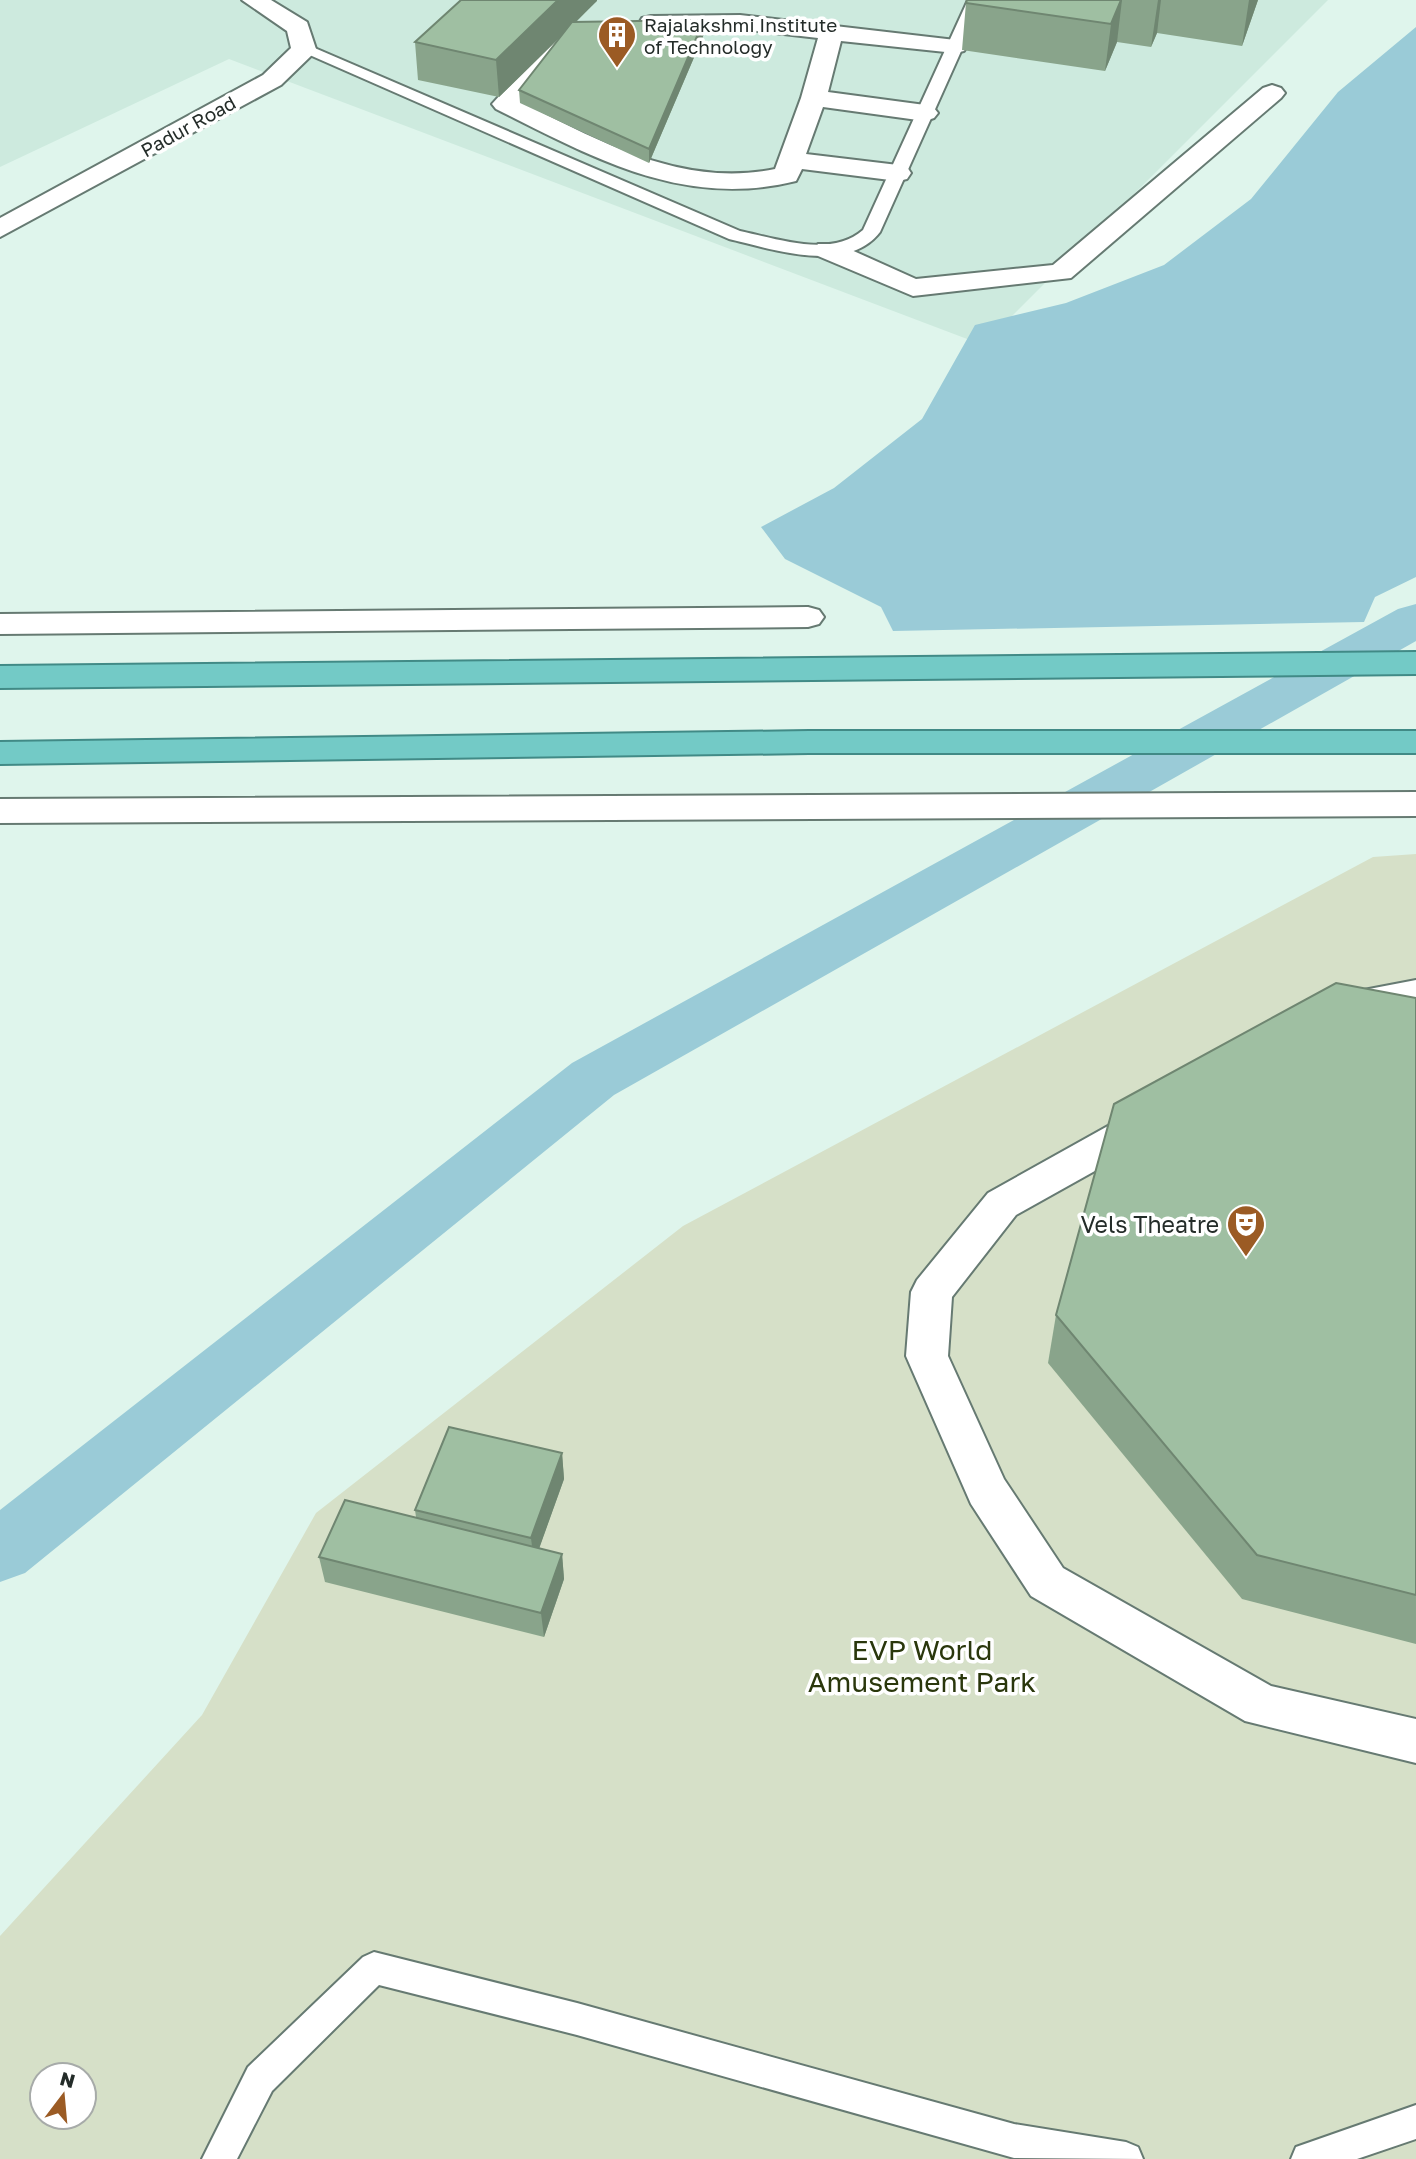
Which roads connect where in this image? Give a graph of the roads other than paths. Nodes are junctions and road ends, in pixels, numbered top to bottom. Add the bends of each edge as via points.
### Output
1 (254, 0) edge
2 (976, 0) edge
3 (579, 23) edge
4 (627, 23) edge
5 (831, 33) junction
6 (955, 46) junction
7 (304, 49) junction
8 (1272, 93) dead end
9 (814, 98) junction
10 (925, 113) junction
11 (791, 160) junction
12 (898, 173) junction
13 (0, 229) edge
14 (828, 250) junction
15 (808, 617) dead end
16 (0, 624) edge
17 (1416, 663) edge
18 (0, 677) edge
19 (1416, 741) edge
20 (0, 753) edge
21 (1416, 804) edge
22 (0, 811) edge
23 (1416, 994) edge
24 (1313, 1030) edge
25 (1181, 1104) edge
26 (1416, 1741) edge
27 (1416, 2122) edge
28 (219, 2159) edge
29 (1126, 2159) edge
30 (1308, 2159) edge

1 - 7 street via 298,27
2 - 6 lane
3 - 11 street via 505,104 663,175 762,183 787,175
4 - 5 street via 740,22
5 - 6 street
5 - 9 street
6 - 10 lane
7 - 13 street, Padur Road via 272,79
7 - 14 lane via 735,235
8 - 14 street via 1061,272 914,288
9 - 10 street
9 - 11 street
10 - 12 lane
11 - 12 street
12 - 14 lane via 864,241
15 - 16 street
17 - 18 highway
19 - 20 highway via 809,742
21 - 22 street
23 - 24 street via 1361,1003
25 - 26 street via 1002,1204 932,1292 926,1356 987,1491 1047,1582 1262,1706
27 - 30 lane
28 - 29 lane via 260,2079 374,1968 577,2019 1014,2141

